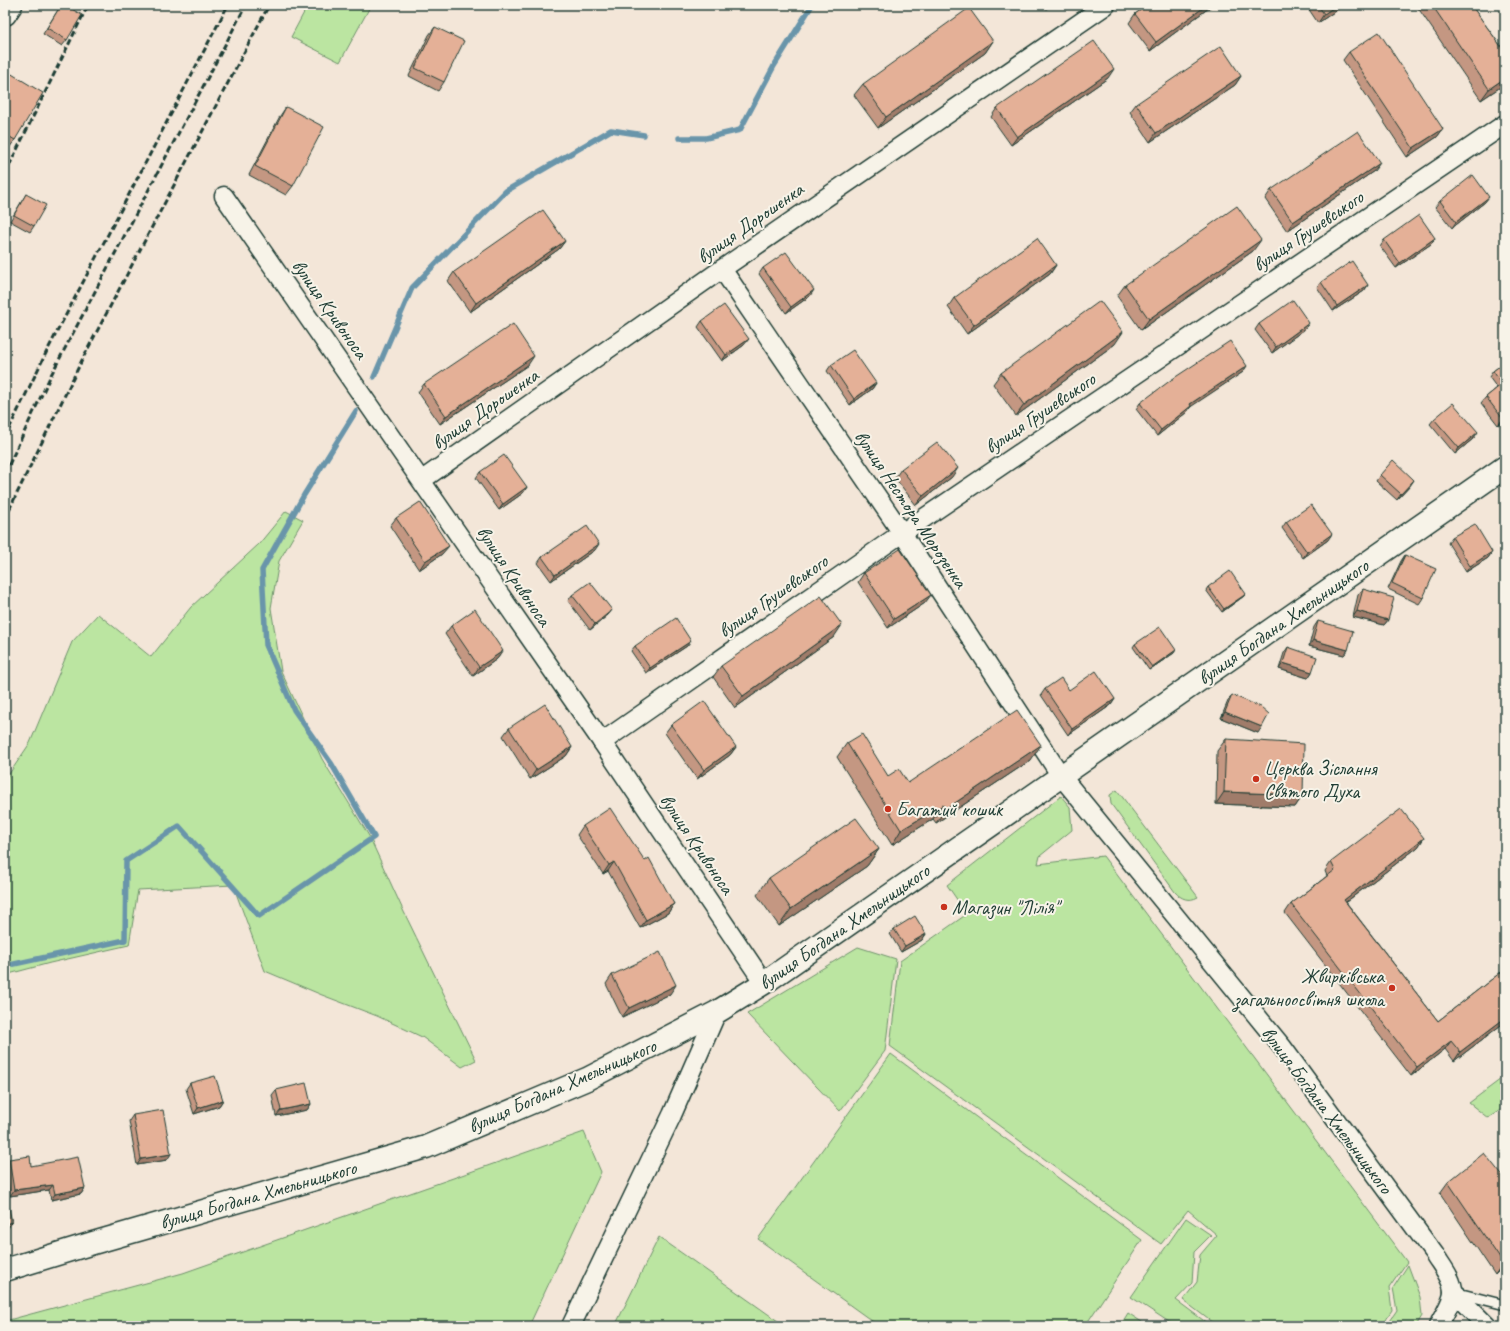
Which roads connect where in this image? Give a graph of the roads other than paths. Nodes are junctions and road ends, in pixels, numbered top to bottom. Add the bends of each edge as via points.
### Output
1 (11, 5) edge
2 (1106, 5) edge
3 (5, 14) edge
4 (1505, 124) edge
5 (224, 196) dead end
6 (722, 269) junction
7 (1505, 467) edge
8 (422, 480) junction
9 (902, 533) junction
10 (602, 742) junction
11 (1061, 776) junction
12 (764, 983) junction
13 (717, 1012) junction
14 (5, 1270) edge
15 (1453, 1292) junction
16 (1505, 1305) edge
17 (571, 1326) edge
18 (1438, 1326) edge
19 (1487, 1326) edge

1 - 3 street
2 - 6 street, вулиця Дорошенка
4 - 9 street, вулиця Грушевського
5 - 8 street, вулиця Кривоноса
6 - 8 street, вулиця Дорошенка
6 - 9 street, вулиця Нестора Морозенка
7 - 11 street, вулиця Богдана Хмельницького
8 - 10 street, вулиця Кривоноса
9 - 10 street, вулиця Грушевського
9 - 11 street, вулиця Нестора Морозенка
10 - 12 street, вулиця Кривоноса
11 - 12 street, вулиця Богдана Хмельницького
11 - 15 street, вулиця Богдана Хмельницького via 1284,1048 1435,1255 1448,1275
12 - 13 street, вулиця Богдана Хмельницького
13 - 14 street, вулиця Богдана Хмельницького via 588,1078 426,1147
13 - 17 street via 672,1115
15 - 16 lane
15 - 18 street
15 - 19 street

